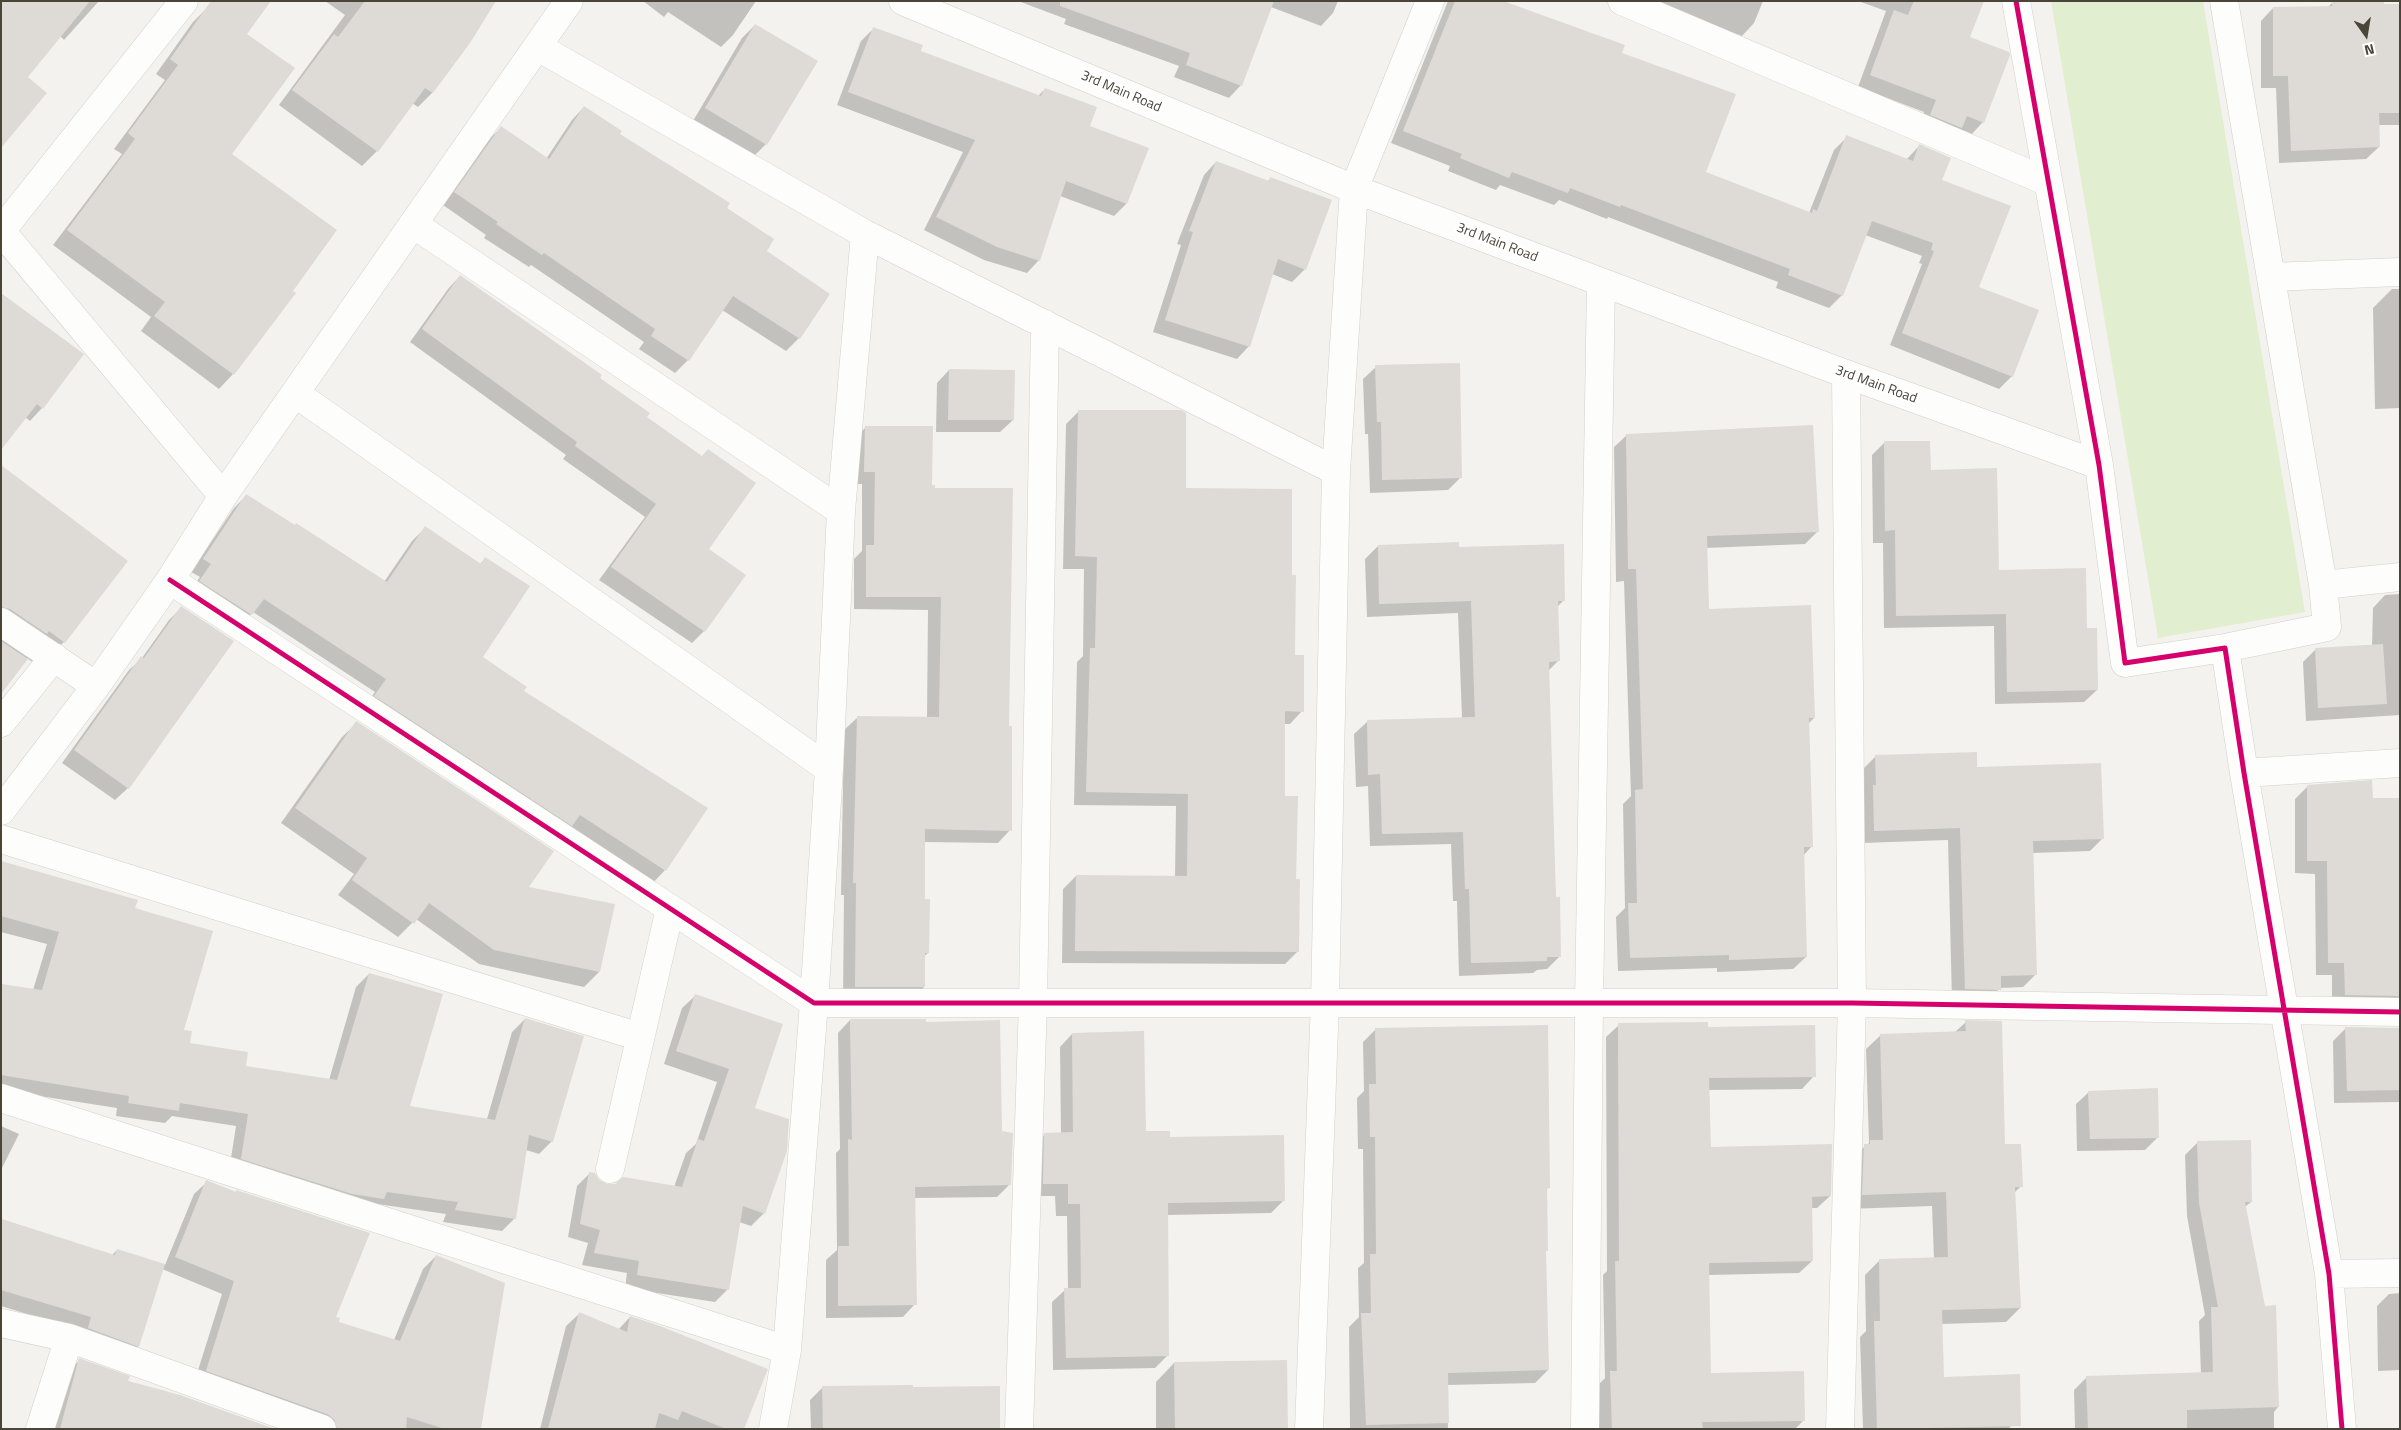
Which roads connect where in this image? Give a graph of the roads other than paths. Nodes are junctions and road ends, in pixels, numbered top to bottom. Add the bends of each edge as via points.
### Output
1 (184, 1) edge
2 (569, 1) edge
3 (903, 1) edge
4 (1430, 1) edge
5 (1622, 1) edge
6 (2016, 1) edge
7 (2224, 1) edge
8 (538, 47) junction
9 (2046, 181) junction
10 (1354, 189) junction
11 (413, 224) junction
12 (1, 231) edge
13 (865, 234) junction
14 (2400, 272) edge
15 (2271, 277) junction
16 (1601, 283) junction
17 (1045, 324) junction
18 (1846, 374) junction
19 (295, 393) junction
20 (2099, 465) junction
21 (1336, 471) junction
22 (223, 496) junction
23 (841, 511) junction
24 (2400, 577) edge
25 (170, 580) junction
26 (2323, 585) junction
27 (1, 622) edge
28 (2225, 648) junction
29 (54, 657) junction
30 (96, 686) junction
31 (1, 723) edge
32 (2400, 763) edge
33 (830, 769) junction
34 (2244, 773) junction
35 (1, 811) edge
36 (1, 839) edge
37 (670, 909) junction
38 (1325, 1001) junction
39 (814, 1002) junction
40 (1033, 1002) junction
41 (1589, 1002) junction
42 (1852, 1003) junction
43 (2284, 1010) junction
44 (2400, 1012) edge
45 (640, 1037) junction
46 (1, 1098) edge
47 (610, 1168) dead end
48 (2400, 1273) edge
49 (2329, 1274) junction
50 (1, 1323) edge
51 (69, 1338) junction
52 (787, 1350) junction
53 (40, 1429) edge
54 (322, 1429) edge
55 (774, 1429) edge
56 (1019, 1429) edge
57 (1309, 1429) edge
58 (1584, 1429) edge
59 (1840, 1429) edge
60 (2342, 1429) edge

1 - 12 street
2 - 8 street
3 - 10 street, 3rd Main Road
4 - 10 street
5 - 9 street
6 - 9 street
7 - 15 street
8 - 11 street
8 - 13 street
9 - 20 street
10 - 16 street, 3rd Main Road
10 - 21 street
11 - 19 street
11 - 23 street
12 - 22 street
13 - 17 street
13 - 23 street
14 - 15 street
15 - 26 street
16 - 18 street, 3rd Main Road
16 - 41 street
17 - 21 street
17 - 40 street
18 - 20 street, 3rd Main Road
18 - 42 street
19 - 22 street
19 - 33 street
20 - 28 street via 2125,663
21 - 38 street
22 - 25 street
23 - 33 street
24 - 26 street
25 - 30 street
25 - 37 street
26 - 28 street via 2327,627
27 - 29 street
28 - 34 street
29 - 30 street
29 - 31 street
30 - 35 street
32 - 34 street
33 - 39 street
34 - 43 street
36 - 45 street
37 - 39 street
37 - 45 street
38 - 40 street
38 - 41 street
38 - 57 street
39 - 40 street
39 - 52 street
40 - 56 street
41 - 42 street
41 - 58 street
42 - 43 street
42 - 59 street
43 - 44 street
43 - 49 street
45 - 47 street
46 - 52 street
48 - 49 street
49 - 60 street
50 - 51 street
51 - 53 street
51 - 54 street
52 - 55 street

